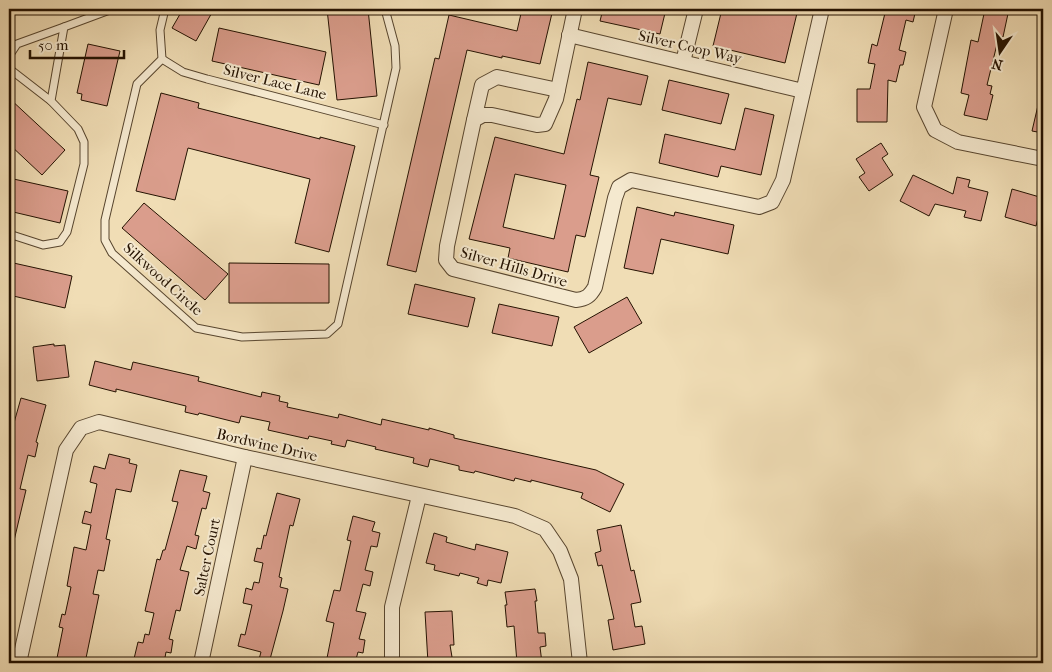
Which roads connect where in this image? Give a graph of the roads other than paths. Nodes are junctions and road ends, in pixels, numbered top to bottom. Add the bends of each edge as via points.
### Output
1 (109, 9) edge
2 (165, 9) edge
3 (385, 9) edge
4 (575, 9) edge
5 (696, 9) edge
6 (822, 9) edge
7 (946, 9) edge
8 (64, 27) junction
9 (570, 35) junction
10 (9, 56) edge
11 (162, 59) junction
12 (683, 62) junction
13 (9, 64) edge
14 (558, 90) junction
15 (803, 91) junction
16 (51, 100) junction
17 (474, 120) junction
18 (384, 125) junction
19 (1043, 159) edge
20 (9, 234) edge
21 (245, 458) junction
22 (418, 496) junction
23 (19, 663) edge
24 (201, 663) edge
25 (392, 663) edge
26 (580, 663) edge

1 - 8 lane
2 - 11 lane via 160,30
3 - 18 lane, Silkwood Circle via 395,46 396,68
4 - 9 street
5 - 12 street
6 - 15 street, Silver Hills Drive
7 - 19 street via 924,107 935,130 958,142
8 - 10 lane via 17,44
8 - 16 lane
9 - 12 street, Silver Coop Way
9 - 14 street
11 - 18 lane, Silver Lace Lane via 183,72
11 - 18 lane, Silkwood Circle via 137,84 105,220 105,240 112,253 196,328 242,337 327,334 338,324
12 - 15 street, Silver Coop Way
13 - 16 lane via 11,70
14 - 17 street via 545,124 492,115
14 - 17 street, Silver Hills Drive via 497,77 482,85
15 - 17 street, Silver Hills Drive via 783,180 772,202 759,207 631,180 619,187 614,198 595,288 589,296 576,300 453,269 446,260
16 - 20 lane via 78,129 84,142 84,164 67,232 60,242 43,244
21 - 22 street, Bordwine Drive
21 - 23 street, Bordwine Drive via 98,422 81,428 66,450
21 - 24 street, Salter Court
22 - 25 street via 392,607
22 - 26 street, Bordwine Drive via 515,516 545,529 560,552 571,579

